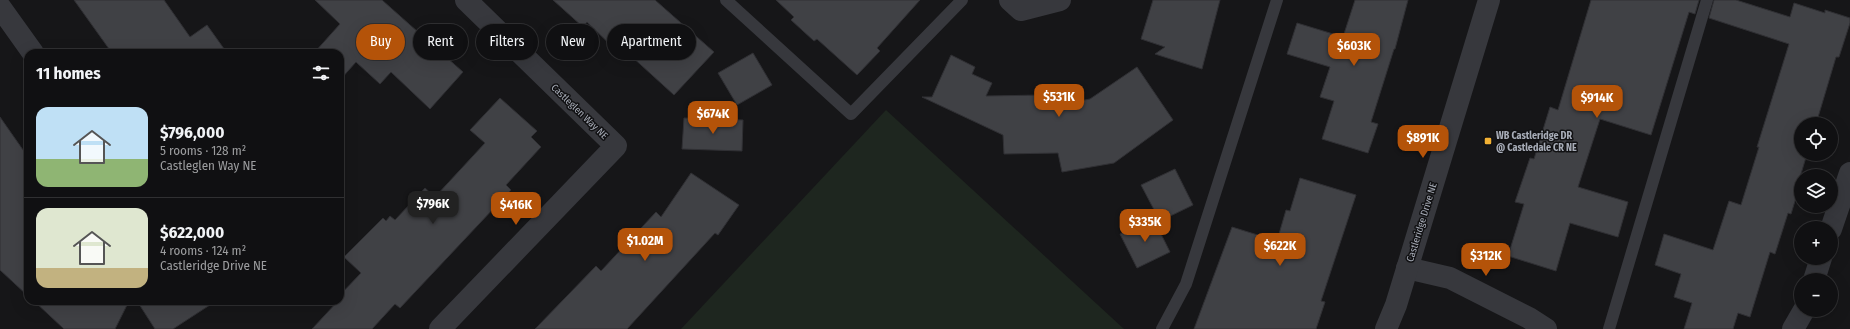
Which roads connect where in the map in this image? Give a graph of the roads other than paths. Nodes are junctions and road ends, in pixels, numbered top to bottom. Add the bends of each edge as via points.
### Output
1 (466, 0) edge
2 (726, 0) edge
3 (962, 0) edge
4 (1010, 0) edge
5 (1060, 0) edge
6 (1277, 0) edge
7 (1489, 0) edge
8 (1707, 0) edge
9 (0, 8) edge
10 (30, 49) edge
11 (1850, 173) edge
12 (1834, 221) edge
13 (1407, 268) junction
14 (1800, 317) edge
15 (440, 329) edge
16 (1162, 329) edge
17 (1386, 329) edge
18 (1546, 329) edge
19 (1609, 329) edge
20 (1793, 329) edge

1 - 15 street, Castleglen Way NE via 616,146
2 - 3 lane via 850,114
4 - 5 street via 1021,10
6 - 16 lane via 1186,284
7 - 13 street, Castleridge Drive NE
8 - 19 lane
9 - 10 street
11 - 12 street
13 - 17 street, Castleridge Drive NE
13 - 18 street via 1450,278
14 - 20 street

